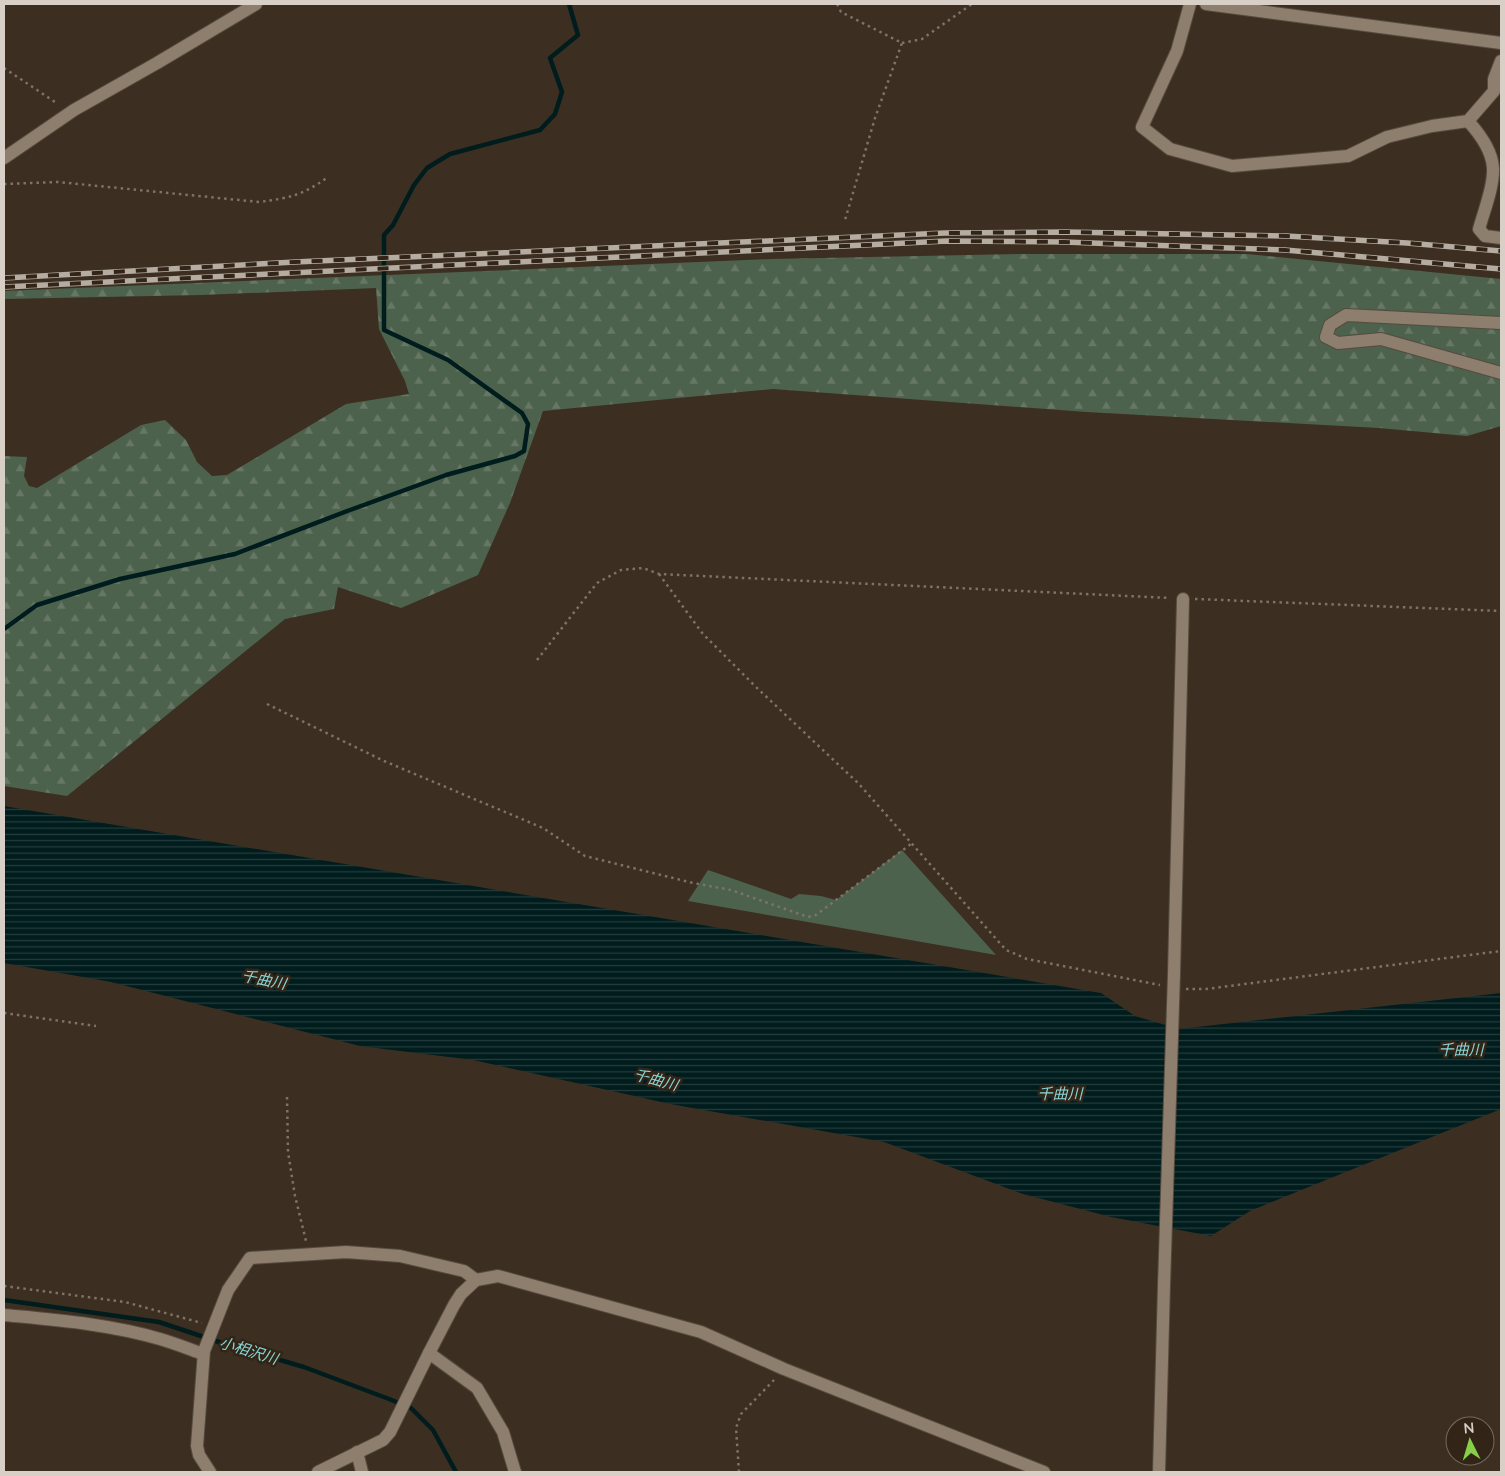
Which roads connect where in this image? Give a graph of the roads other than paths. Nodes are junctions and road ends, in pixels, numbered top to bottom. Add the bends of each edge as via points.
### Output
1 (256, 4) edge
2 (1190, 4) edge
3 (1206, 4) edge
4 (1501, 43) edge
5 (1501, 61) edge
6 (1468, 121) junction
7 (4, 158) edge
8 (1501, 238) edge
9 (1501, 323) edge
10 (1501, 373) edge
11 (1183, 599) road end
12 (476, 1280) junction
13 (4, 1315) edge
14 (204, 1352) junction
15 (429, 1353) junction
16 (357, 1452) junction
17 (210, 1472) edge
18 (318, 1472) edge
19 (362, 1472) edge
20 (515, 1472) edge
21 (1044, 1472) edge
22 (1159, 1472) edge

1 - 7 street via 70,112
2 - 6 street via 1177,51 1142,127 1170,149 1232,166 1348,156 1387,137
3 - 4 street
5 - 6 street via 1494,79 1494,91
6 - 8 street via 1478,131 1493,167 1479,229 1485,236
9 - 10 street via 1346,315 1330,325 1326,336 1338,343 1381,339
11 - 22 street, bridge
12 - 14 street via 464,1271 400,1256 346,1252 250,1258 228,1290
12 - 15 street via 461,1294
12 - 21 street via 498,1276 701,1332 784,1370
13 - 14 street via 90,1324
14 - 17 street via 197,1446
15 - 16 street via 390,1432 383,1440
15 - 20 street via 477,1388 503,1432
16 - 18 street
16 - 19 street

